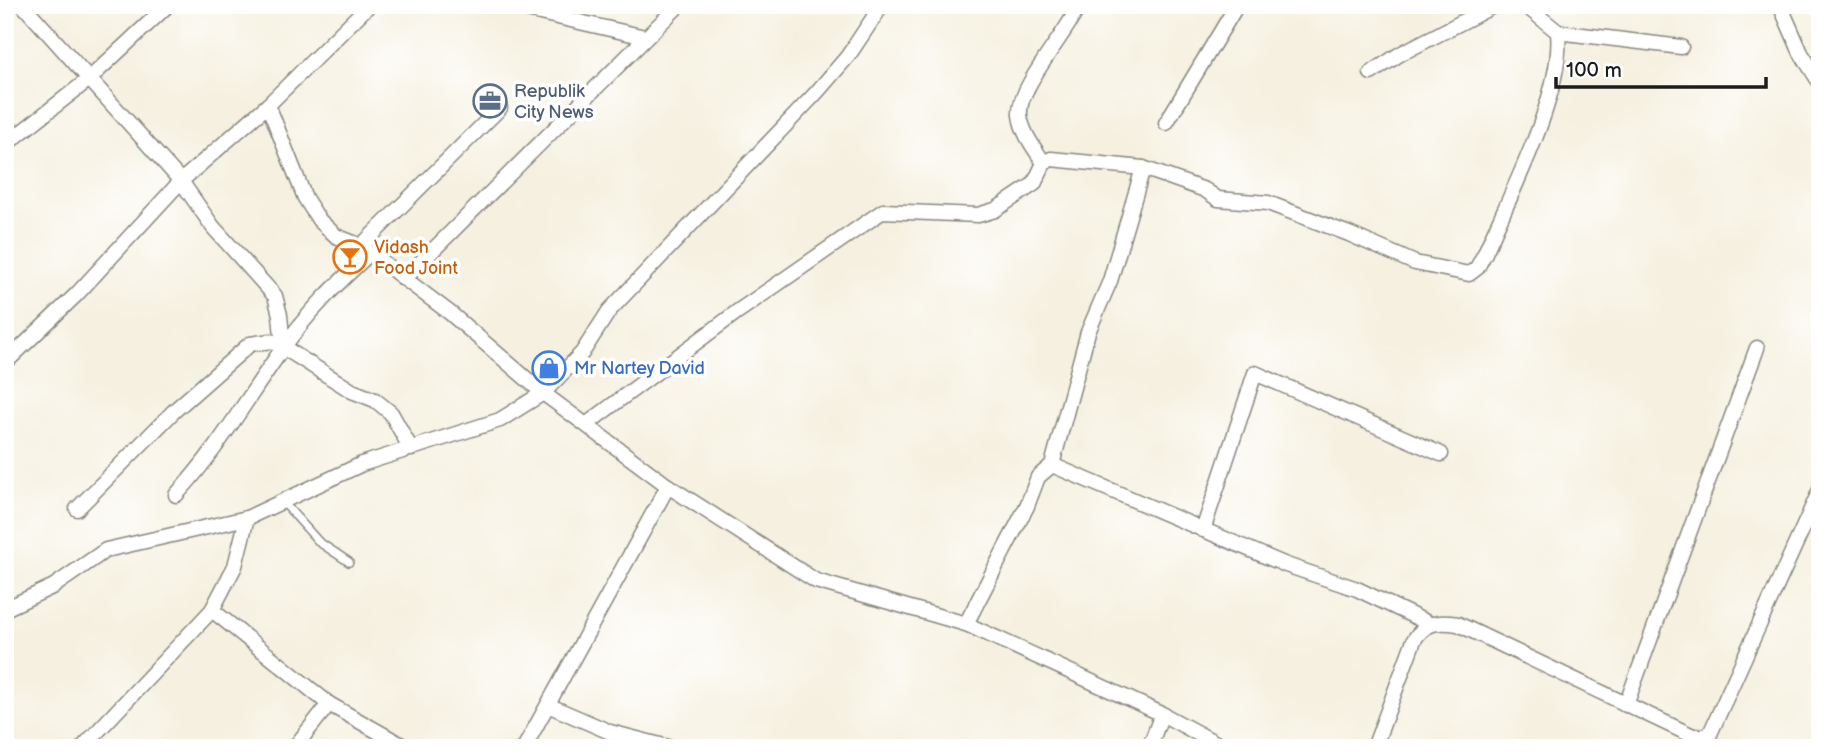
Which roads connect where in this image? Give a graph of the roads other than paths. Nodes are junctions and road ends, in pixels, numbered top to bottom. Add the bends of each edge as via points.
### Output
1 (23, 5) edge
2 (168, 5) edge
3 (369, 5) edge
4 (505, 5) edge
5 (679, 5) edge
6 (882, 5) edge
7 (1079, 5) edge
8 (1237, 5) edge
9 (1495, 5) edge
10 (1526, 5) edge
11 (1780, 5) edge
12 (1558, 32) junction
13 (645, 37) junction
14 (1681, 47) dead end
15 (1371, 73) dead end
16 (88, 80) junction
17 (1820, 83) edge
18 (268, 105) junction
19 (500, 108) dead end
20 (1166, 123) dead end
21 (5, 145) edge
22 (1044, 163) junction
23 (1143, 168) junction
24 (181, 181) junction
25 (365, 250) junction
26 (404, 279) junction
27 (284, 346) junction
28 (1757, 348) dead end
29 (5, 363) edge
30 (543, 393) junction
31 (587, 424) junction
32 (411, 450) junction
33 (1441, 454) dead end
34 (1052, 465) junction
35 (668, 486) junction
36 (1820, 490) edge
37 (176, 495) dead end
38 (282, 500) junction
39 (77, 509) dead end
40 (247, 518) junction
41 (1203, 530) junction
42 (349, 562) dead end
43 (5, 609) edge
44 (212, 610) junction
45 (966, 624) junction
46 (1430, 624) junction
47 (329, 704) junction
48 (1626, 705) junction
49 (550, 706) junction
50 (1162, 714) junction
51 (82, 748) edge
52 (294, 748) edge
53 (407, 748) edge
54 (524, 748) edge
55 (672, 748) edge
56 (1149, 748) edge
57 (1225, 748) edge
58 (1374, 748) edge

1 - 16 street
2 - 16 street
3 - 18 street
4 - 13 street
5 - 13 street
6 - 30 street via 817,92 609,311 582,353
7 - 22 street via 1019,113
8 - 20 street
9 - 15 street
10 - 12 street
11 - 17 street
12 - 14 street
12 - 23 street via 1560,54 1546,104 1485,253 1469,274 1415,263 1268,203 1217,199
13 - 26 street
16 - 21 street
16 - 24 street
18 - 24 street
18 - 25 street via 305,198 319,220 335,236
19 - 25 street
22 - 23 street via 1051,159
22 - 31 street via 1034,184 995,211 978,215 883,211
23 - 34 street via 1110,281 1088,332
24 - 27 street via 213,227 275,296
24 - 29 street via 77,294
25 - 26 street
25 - 27 street
26 - 30 street
27 - 32 street via 391,413
27 - 37 street via 220,444
27 - 39 street via 271,341 250,344 234,355
28 - 48 street
30 - 31 street
30 - 32 street via 500,420
31 - 35 street
32 - 38 street via 362,464
33 - 41 street via 1255,373
34 - 41 street
34 - 45 street via 1038,477
35 - 45 street via 816,581
35 - 49 street
36 - 48 street via 1709,736 1693,736
38 - 40 street
38 - 42 lane via 319,542
40 - 43 street via 106,550 54,586
40 - 44 street via 235,566
41 - 46 street via 1357,589
44 - 47 street
44 - 51 street
45 - 50 street
46 - 48 street via 1458,624
46 - 58 street via 1413,640
47 - 52 street
47 - 53 street
49 - 54 street
49 - 55 street via 610,732
50 - 56 street
50 - 57 street

